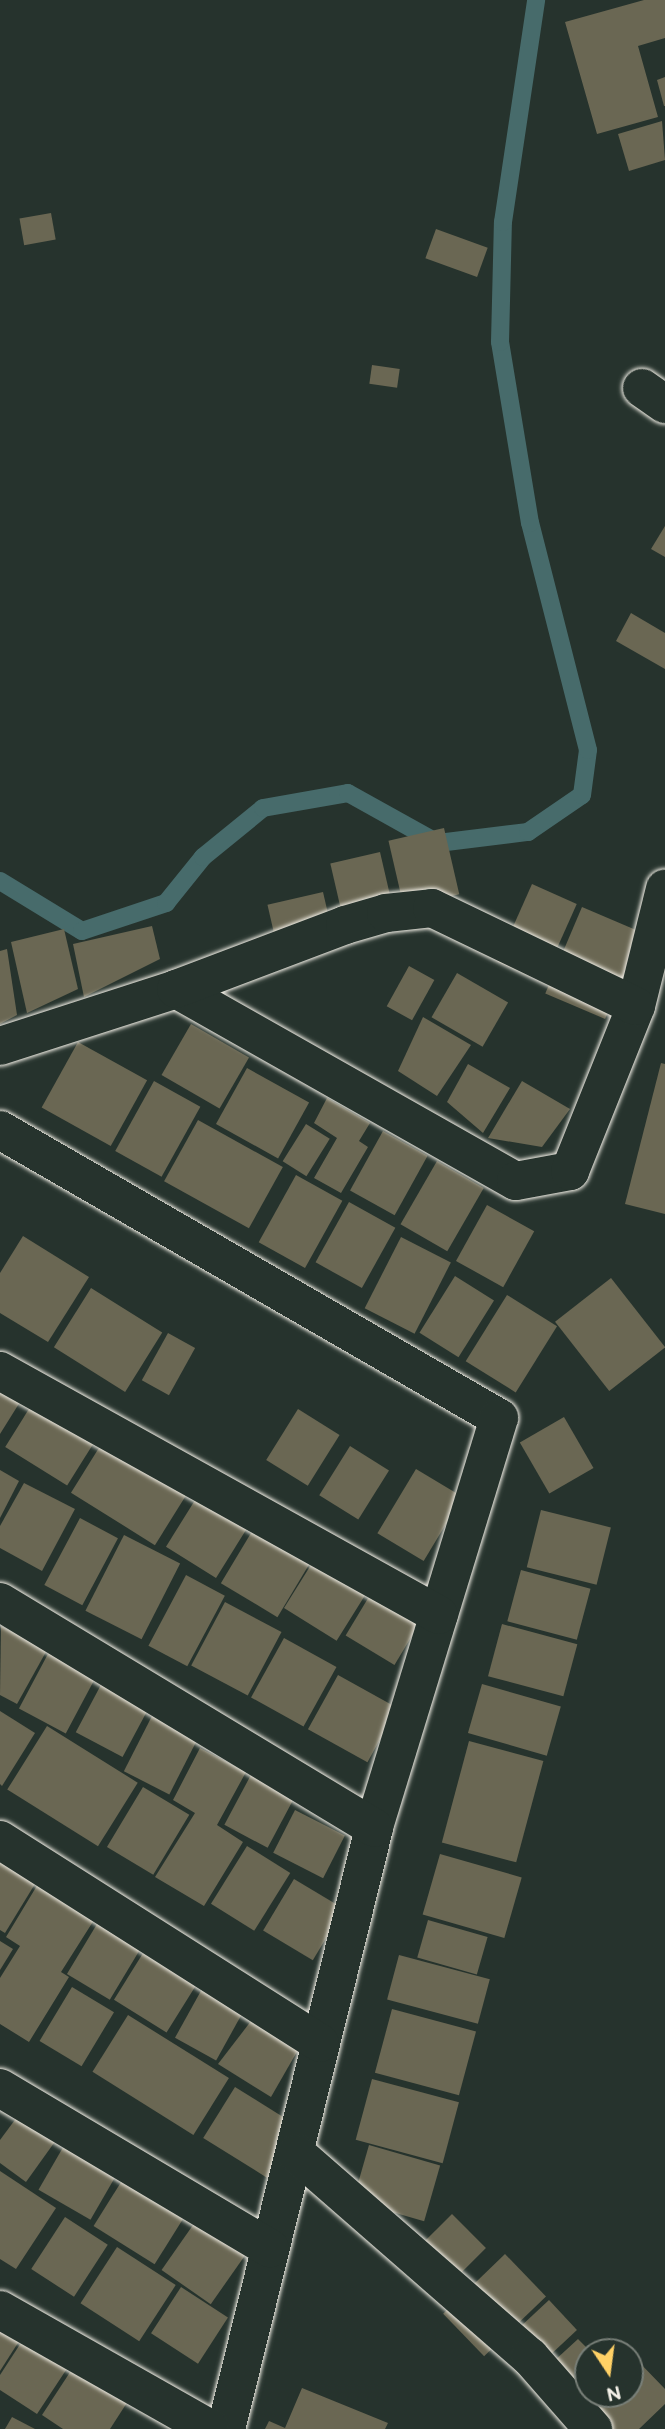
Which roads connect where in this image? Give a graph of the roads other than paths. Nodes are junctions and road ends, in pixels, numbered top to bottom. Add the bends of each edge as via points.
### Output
1 (665, 889) edge
2 (176, 989) junction
3 (636, 1006) junction
4 (0, 1046) edge
5 (0, 1130) edge
6 (0, 1371) edge
7 (0, 1602) edge
8 (439, 1615) junction
9 (374, 1828) junction
10 (0, 1840) edge
11 (320, 2043) junction
12 (0, 2088) edge
13 (297, 2154) junction
14 (270, 2248) junction
15 (0, 2310) edge
16 (209, 2429) edge
17 (226, 2429) edge
18 (593, 2429) edge

1 - 3 street
2 - 3 street via 345,925 386,913 432,908
2 - 3 street via 516,1181 569,1171
2 - 4 street
5 - 8 street via 499,1418
6 - 8 street
7 - 9 street
8 - 9 street
9 - 11 street
10 - 11 street
11 - 13 street
12 - 14 street
13 - 14 street
13 - 18 street via 530,2357
14 - 17 street
15 - 16 street

